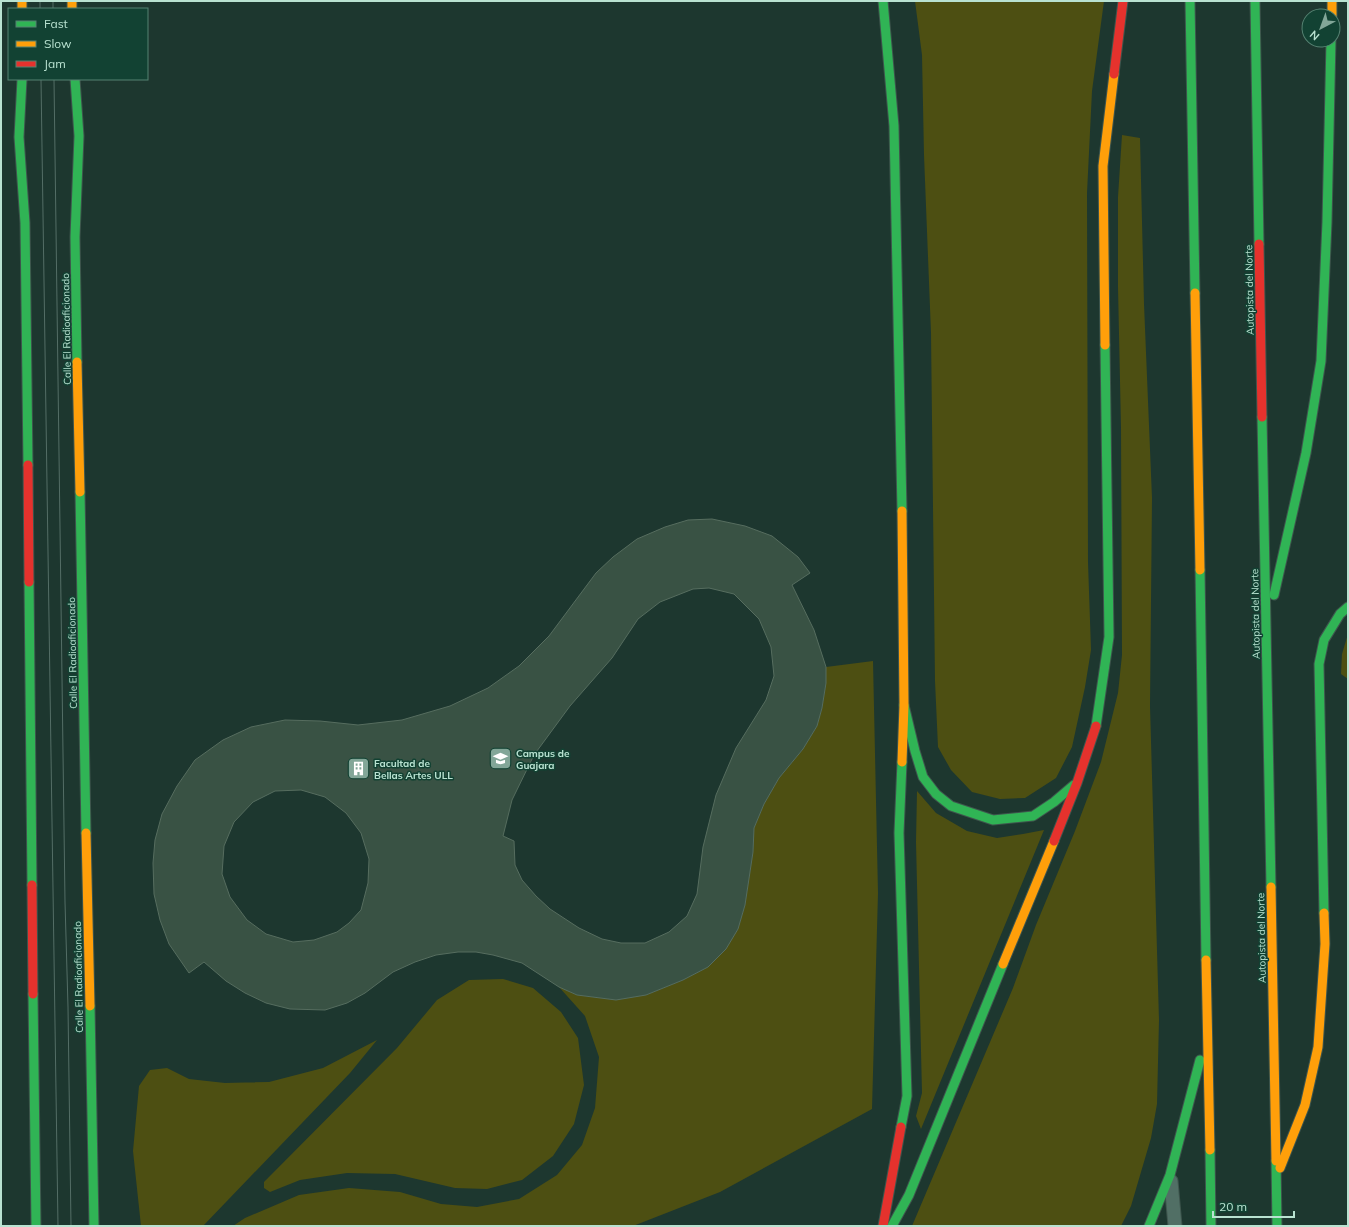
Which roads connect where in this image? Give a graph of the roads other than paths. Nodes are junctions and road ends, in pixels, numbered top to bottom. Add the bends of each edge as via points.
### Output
1 (883, 1) edge
2 (1123, 1) edge
3 (1190, 1) edge
4 (1255, 1) edge
5 (1331, 48) edge
6 (22, 80) edge
7 (75, 80) edge
8 (1348, 607) edge
9 (1266, 630) junction
10 (904, 705) junction
11 (1077, 783) junction
12 (1207, 1036) junction
13 (1170, 1175) junction
14 (1277, 1176) junction
15 (36, 1226) edge
16 (94, 1226) edge
17 (883, 1226) edge
18 (892, 1226) edge
19 (1149, 1226) edge
20 (1175, 1226) edge
21 (1211, 1226) edge
22 (1277, 1226) edge

1 - 10 main road via 894,126
2 - 11 main road via 1103,166 1109,637 1094,731
3 - 12 main road
4 - 9 main road, Autopista del Norte
5 - 9 main road via 1321,361 1306,452
6 - 15 main road via 19,137 25,223
7 - 16 main road, Calle El Radioaficionado via 79,136 75,236
8 - 14 main road via 1340,614 1324,640 1319,664 1325,944 1318,1047 1305,1106
9 - 14 main road, Autopista del Norte
10 - 11 main road via 923,776 936,794 950,806 993,820 1033,816
10 - 17 main road via 899,833 907,1096
11 - 18 main road via 909,1195
12 - 13 main road
12 - 21 main road
13 - 19 main road
13 - 20 lane
14 - 22 main road, Autopista del Norte

